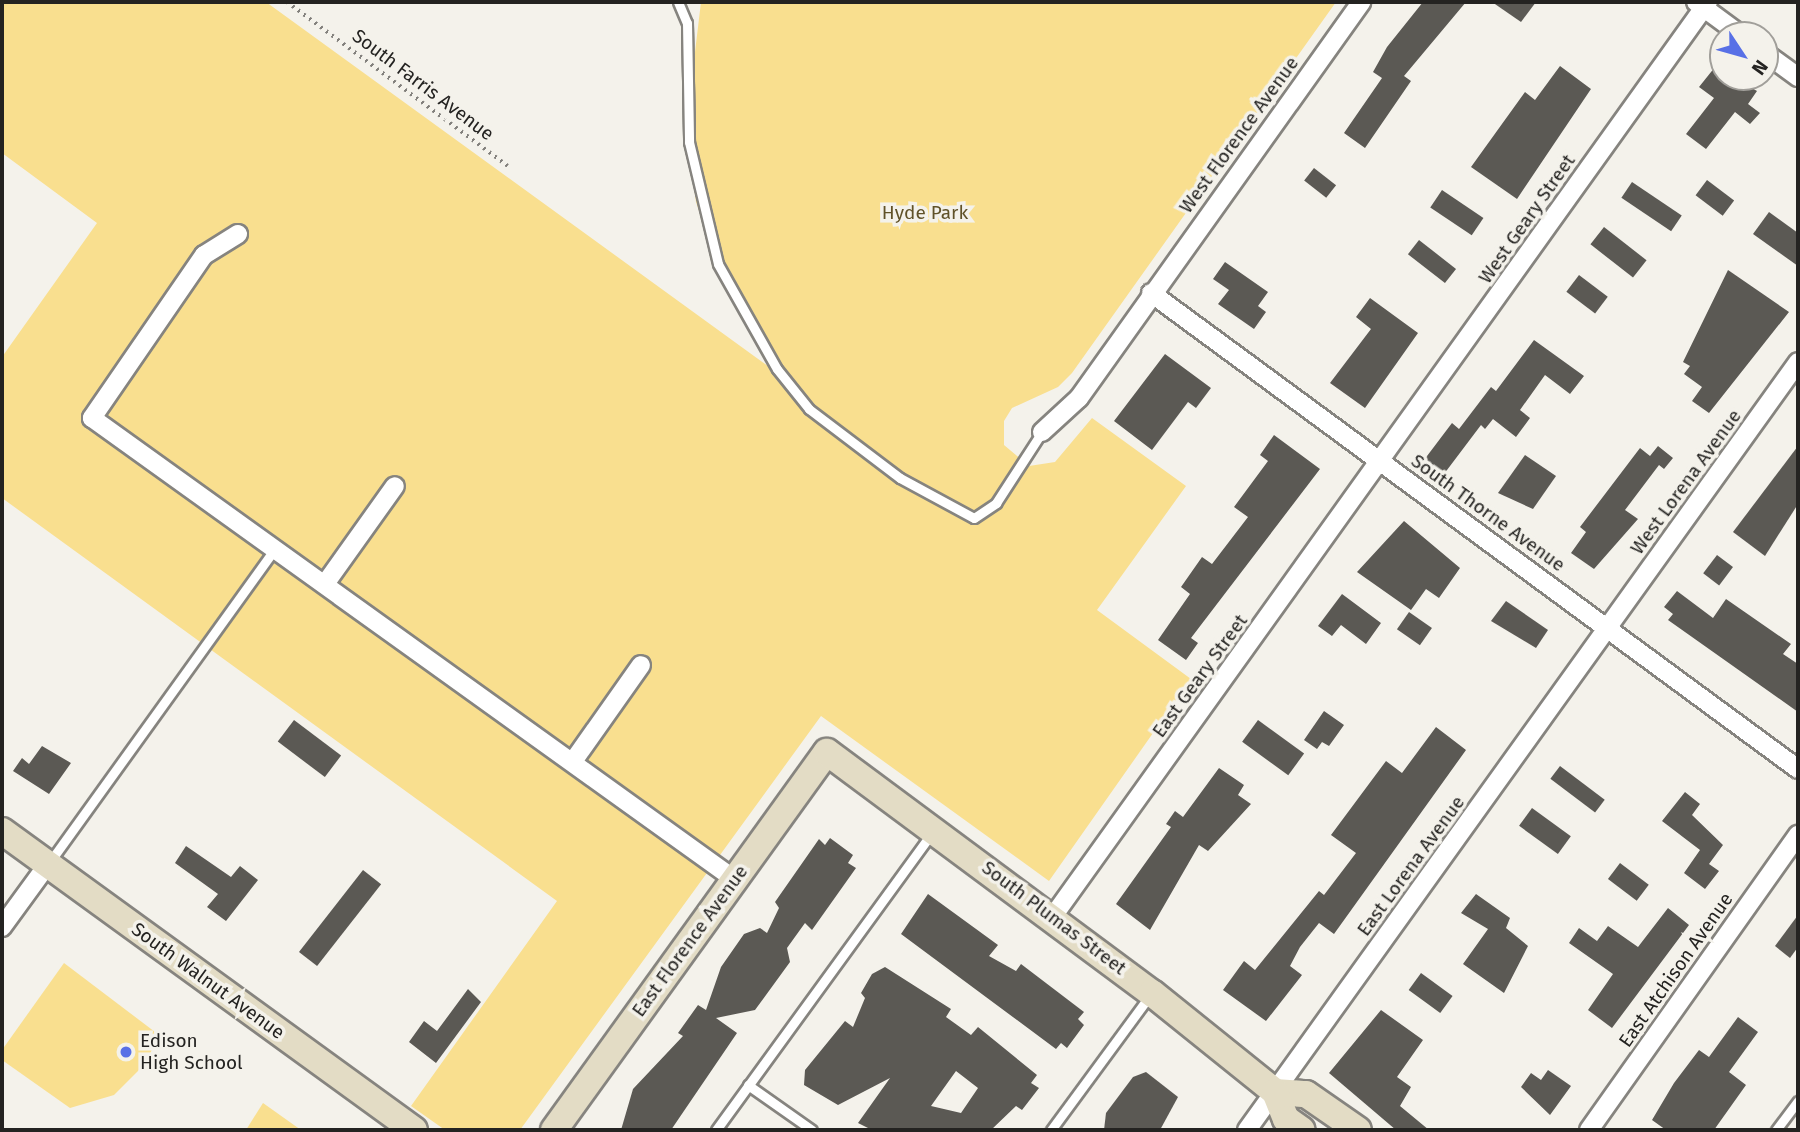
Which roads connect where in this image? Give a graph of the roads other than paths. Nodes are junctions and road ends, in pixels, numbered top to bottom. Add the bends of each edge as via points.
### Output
1 (678, 2) edge
2 (1361, 2) edge
3 (1702, 4) edge
4 (1723, 21) edge
5 (1779, 63) edge
6 (1798, 77) edge
7 (238, 233) dead end
8 (1152, 293) junction
9 (1798, 362) edge
10 (1042, 432) joint
11 (1381, 461) junction
12 (395, 486) dead end
13 (275, 548) junction
14 (325, 583) junction
15 (1608, 626) junction
16 (641, 665) dead end
17 (827, 752) joint
18 (574, 761) junction
19 (1798, 769) edge
20 (935, 829) junction
21 (2, 831) edge
22 (1798, 835) edge
23 (48, 864) junction
24 (734, 879) junction
25 (1054, 915) junction
26 (2, 927) edge
27 (1152, 993) junction
28 (748, 1085) junction
29 (1275, 1092) junction
30 (1798, 1101) edge
31 (414, 1130) edge
32 (554, 1130) edge
33 (716, 1130) edge
34 (812, 1130) edge
35 (1051, 1130) edge
36 (1247, 1130) edge
37 (1302, 1130) edge
38 (1358, 1130) edge
39 (1589, 1130) edge
40 (1776, 1130) edge

1 - 10 lane via 687,23 693,166 718,264 777,369 809,410 900,478 974,518 996,503
2 - 8 street, West Florence Avenue
3 - 4 street
3 - 11 street, West Geary Street
5 - 6 street
7 - 13 street via 204,255 92,418
8 - 10 street via 1079,398
8 - 11 street, South Thorne Avenue
9 - 15 street, West Lorena Avenue
11 - 15 street, South Thorne Avenue
11 - 25 street, East Geary Street
12 - 14 street
13 - 14 street
13 - 23 lane
14 - 18 street
15 - 19 street, South Thorne Avenue
15 - 29 street, East Lorena Avenue
16 - 18 street
17 - 20 street, South Plumas Street
17 - 24 street, East Florence Avenue
18 - 24 street
20 - 25 street, South Plumas Street
20 - 28 lane
21 - 23 street, South Walnut Avenue
22 - 39 street, East Atchison Avenue
23 - 26 street
23 - 31 street, South Walnut Avenue
24 - 32 street, East Florence Avenue
25 - 27 street, South Plumas Street
27 - 29 street, South Plumas Street
27 - 35 lane
28 - 33 lane
28 - 34 lane
29 - 36 street, East Lorena Avenue
29 - 37 street, South Plumas Street via 1286,1119
29 - 38 street via 1306,1094
30 - 40 lane

